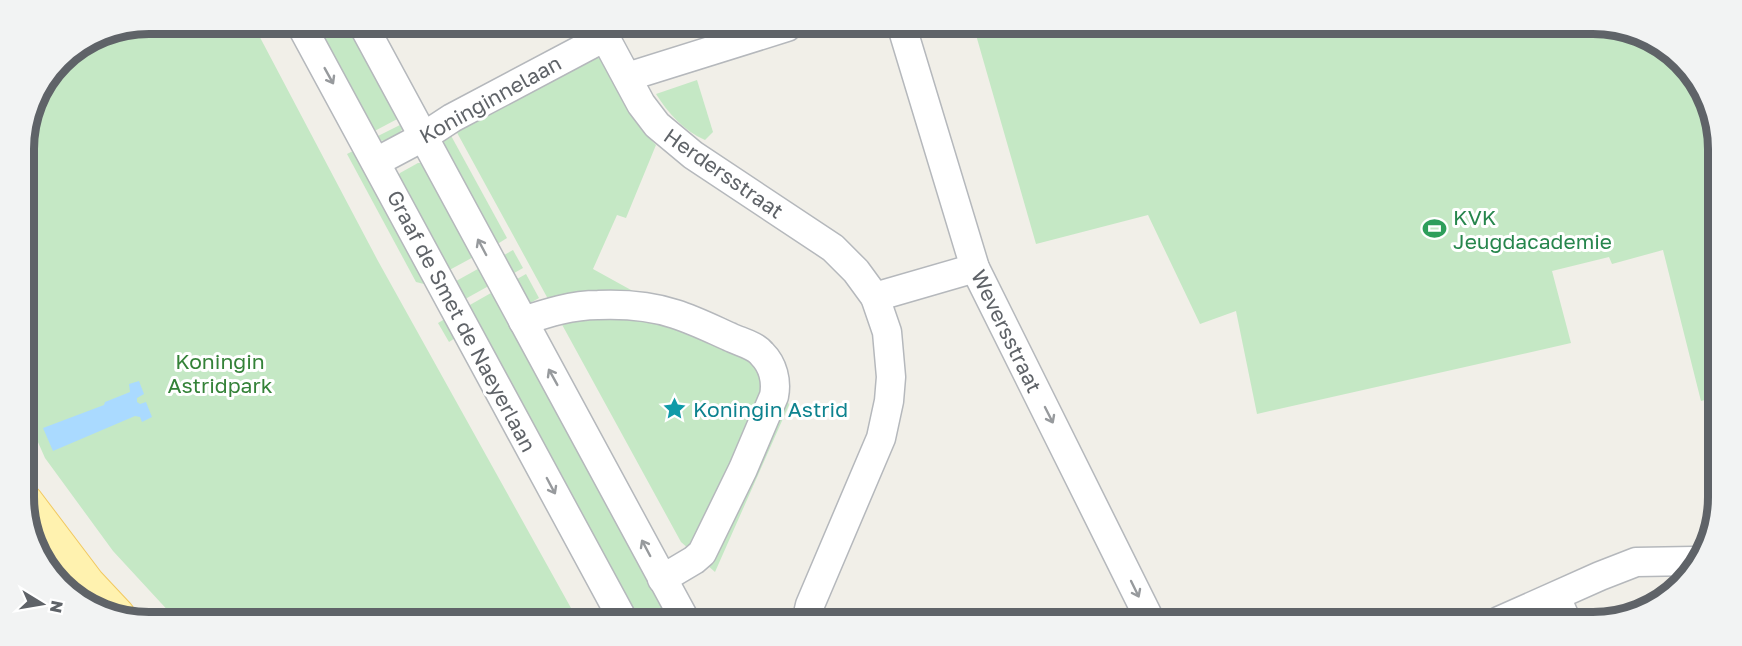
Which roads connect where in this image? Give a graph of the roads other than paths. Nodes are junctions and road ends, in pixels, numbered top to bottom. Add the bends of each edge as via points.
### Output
1 (306, 34) edge
2 (368, 34) edge
3 (597, 34) edge
4 (604, 34) edge
5 (765, 34) edge
6 (904, 34) edge
7 (627, 77) junction
8 (423, 137) junction
9 (376, 162) junction
10 (975, 268) junction
11 (874, 297) junction
12 (523, 321) junction
13 (36, 514) edge
14 (1687, 561) edge
15 (662, 579) junction
16 (106, 603) edge
17 (1561, 609) edge
18 (1146, 611) edge
19 (619, 612) edge
20 (680, 612) edge
21 (808, 612) edge

1 -> 9 street, Graaf de Smet de Naeyerlaan
2 - 8 street
3 - 8 street, Koninginnelaan
4 - 7 street, Herdersstraat
5 - 7 street
6 - 10 street, Weversstraat
7 - 11 street, Herdersstraat via 657,125 693,155 833,248
8 - 9 street, Koninginnelaan
12 -> 8 street
9 -> 19 street, Graaf de Smet de Naeyerlaan
10 - 11 street
10 -> 18 street, Weversstraat
11 - 21 street, Herdersstraat via 887,332 889,401 880,438
15 -> 12 street
12 - 15 street via 553,311 596,305 652,309 678,315 749,345 768,362 776,386 774,396 707,544 694,560
13 - 16 main road
14 - 17 street via 1636,562 1600,576
15 - 20 street

